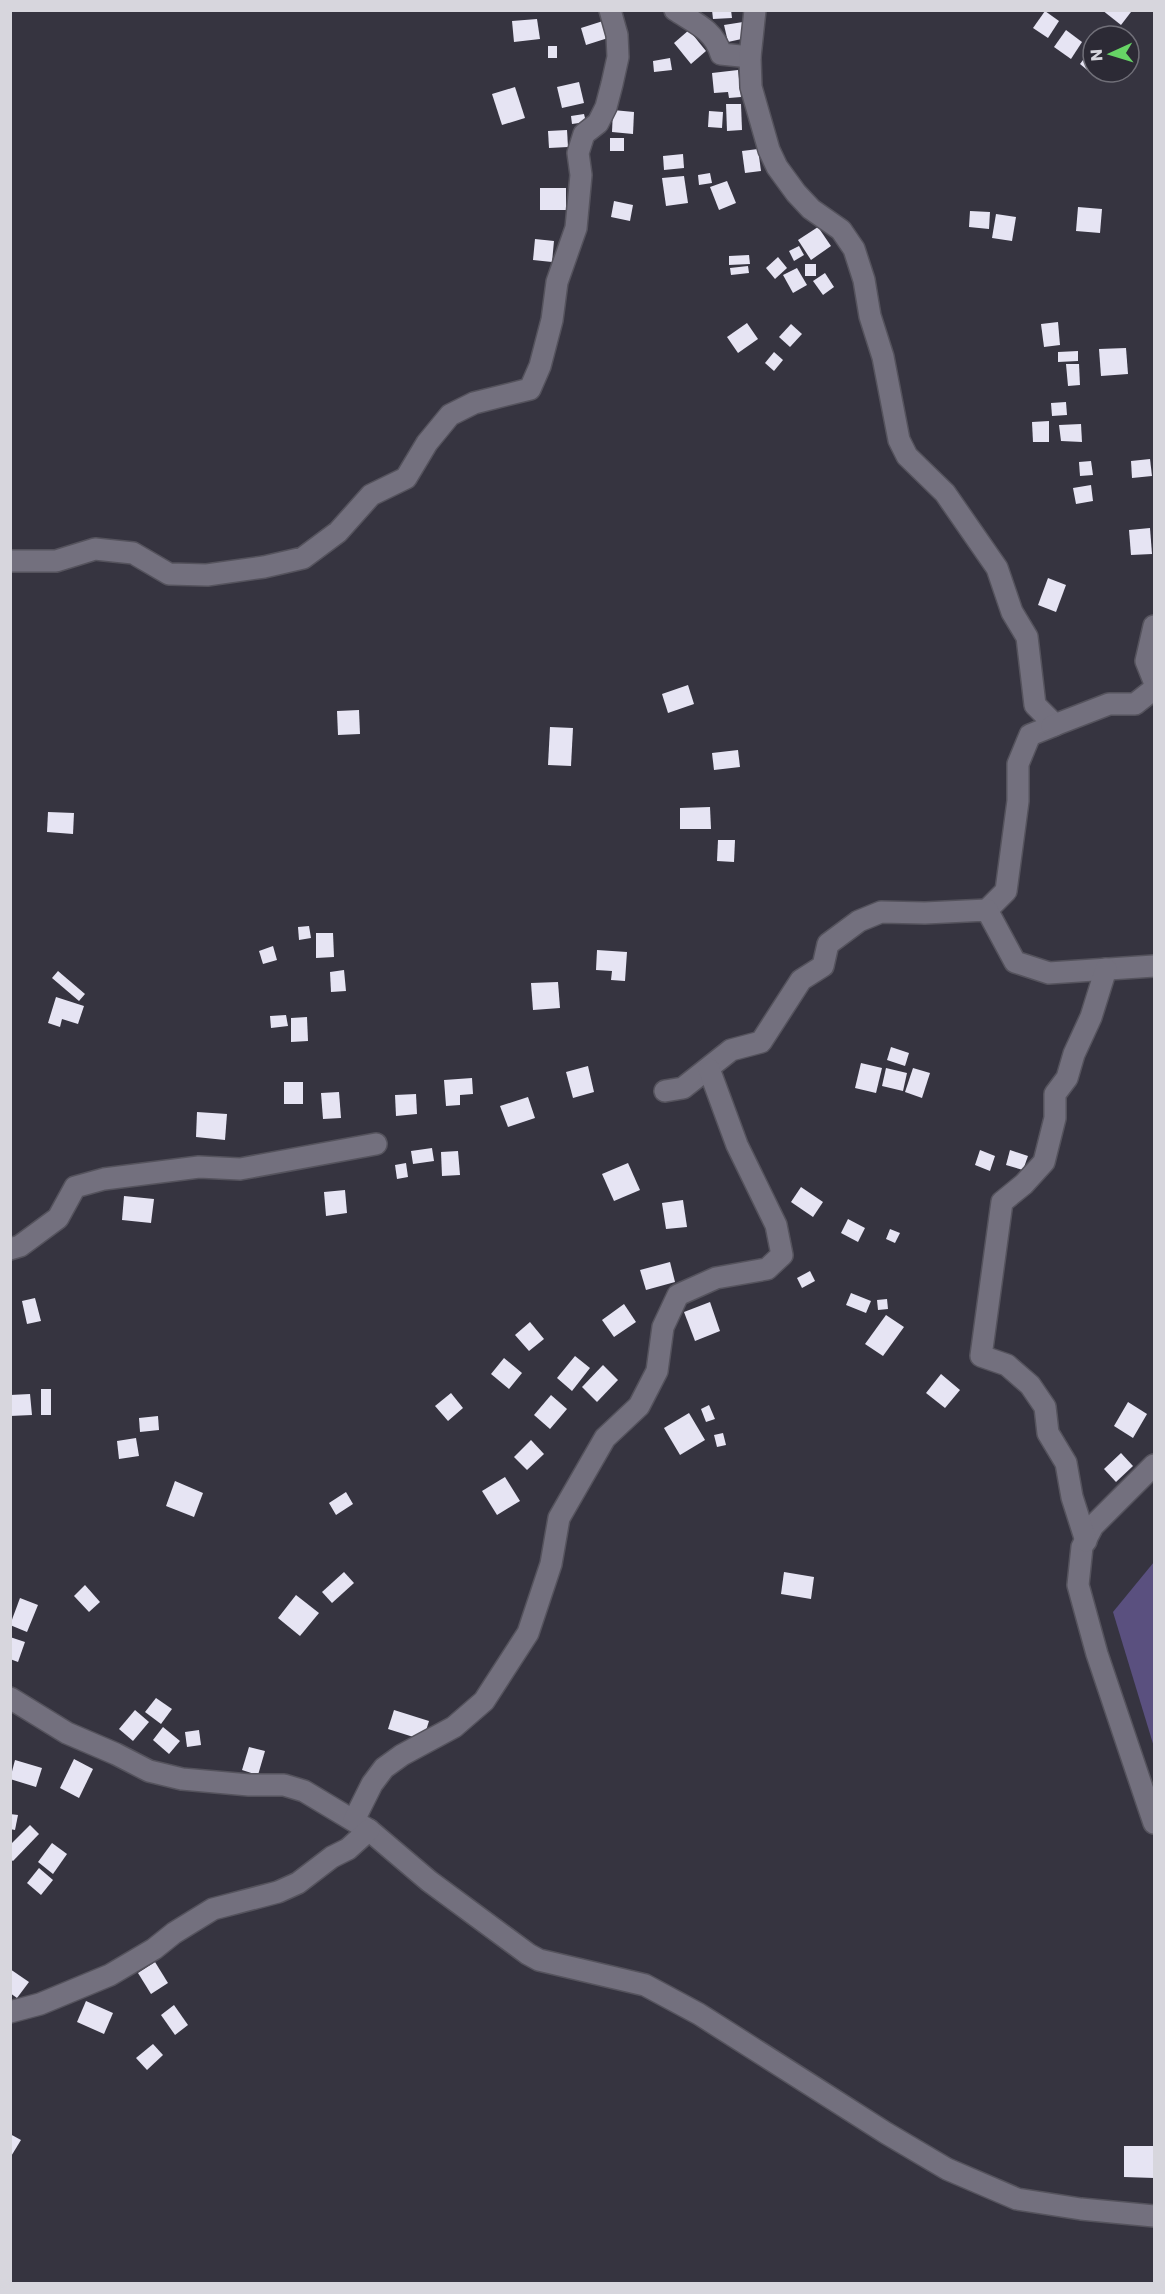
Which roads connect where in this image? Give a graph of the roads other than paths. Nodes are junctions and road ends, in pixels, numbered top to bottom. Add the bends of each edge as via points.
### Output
1 (610, 10) edge
2 (675, 10) edge
3 (755, 10) edge
4 (750, 57) junction
5 (10, 561) edge
6 (1155, 626) edge
7 (1155, 681) edge
8 (1155, 688) edge
9 (1052, 726) junction
10 (987, 910) junction
11 (1155, 966) edge
12 (1106, 969) junction
13 (709, 1069) junction
14 (665, 1091) dead end
15 (376, 1144) dead end
16 (10, 1249) edge
17 (1155, 1465) edge
18 (1086, 1540) junction
19 (10, 1698) edge
20 (1155, 1824) edge
21 (361, 1825) junction
22 (10, 2012) edge
23 (1155, 2216) edge

1 - 5 street via 618,57 606,107 598,123 584,134 578,153 581,175 576,228 557,282 552,320 530,389 474,403 450,415 406,478 371,495 338,532 303,558 207,575 169,574 133,554 95,549 56,561
2 - 4 street via 706,29 718,43 721,54
3 - 4 street
4 - 9 street via 751,87 777,167 796,193 840,230 854,249 883,357 899,440 907,456 945,493 998,568 1012,612 1027,637 1035,705
6 - 7 street via 1146,661
8 - 9 street via 1135,704 1109,704
9 - 10 street via 1030,735 1018,764 1018,801 1006,891
10 - 12 street via 1015,962 1049,973
10 - 13 street via 880,912 859,921 828,944 823,966 801,980 761,1042 731,1050
11 - 12 street
12 - 18 street via 1067,1078 1055,1094 1055,1118 1044,1162 1002,1202 981,1356 1007,1365 1030,1385 1045,1407 1048,1433 1066,1463
13 - 14 street via 683,1088
13 - 21 street via 737,1145 776,1225 782,1255 767,1269 716,1278 678,1295 663,1327 657,1371 639,1406 605,1438 559,1518 551,1564 528,1633 484,1701 454,1727 384,1768 372,1784
15 - 16 street via 240,1170 199,1167 104,1179 75,1187 58,1218
17 - 18 street via 1093,1526
18 - 20 street via 1078,1585 1097,1654
19 - 21 street via 67,1733 149,1772 182,1779 284,1785 304,1791
21 - 22 street via 348,1849 298,1883 213,1909 110,1975
21 - 23 street via 528,1954 645,1985 699,2014 947,2169 1017,2199

